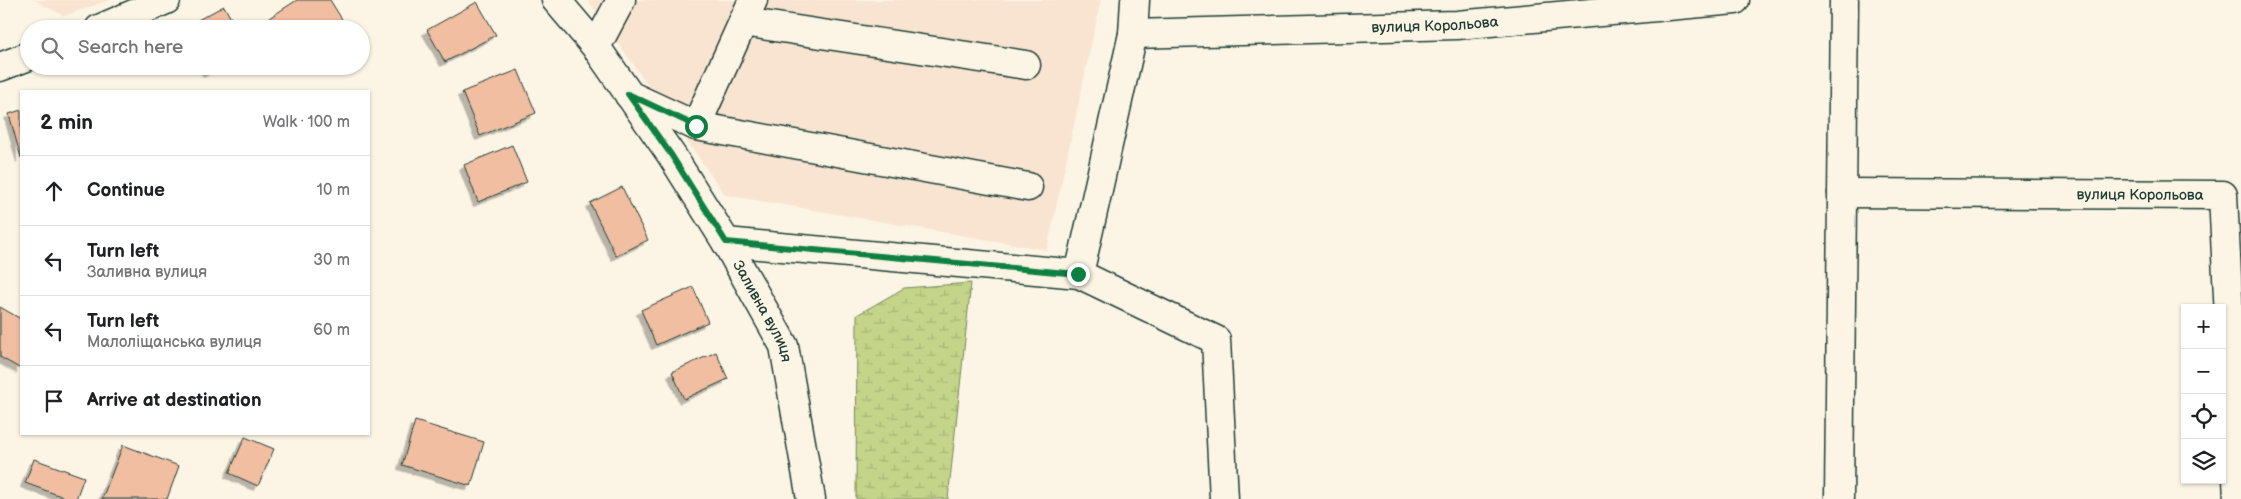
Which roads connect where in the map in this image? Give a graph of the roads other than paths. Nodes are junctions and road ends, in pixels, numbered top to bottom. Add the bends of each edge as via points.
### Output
1 (166, 0) edge
2 (556, 0) edge
3 (621, 0) edge
4 (1135, 0) edge
5 (1736, 0) edge
6 (1844, 0) edge
7 (748, 11) edge
8 (120, 20) edge
9 (1133, 34) junction
10 (596, 47) junction
11 (20, 59) edge
12 (1026, 65) dead end
13 (0, 67) edge
14 (628, 94) junction
15 (696, 126) junction
16 (1028, 187) dead end
17 (1842, 193) junction
18 (726, 242) junction
19 (1078, 274) junction
20 (811, 499) edge
21 (1224, 499) edge
22 (1839, 499) edge
23 (2238, 499) edge

1 - 8 street
2 - 10 street, Заливна вулиця
3 - 10 street
4 - 9 street
5 - 9 street, вулиця Корольова via 1457,25
6 - 17 street
7 - 12 street
7 - 15 street
9 - 19 street
10 - 14 street, Заливна вулиця
11 - 13 street
14 - 15 street
14 - 18 street, Заливна вулиця
15 - 16 street
17 - 22 street
17 - 23 street, вулиця Корольова via 2223,195
18 - 19 street
18 - 20 street, Заливна вулиця via 784,346
19 - 21 street via 1216,340

